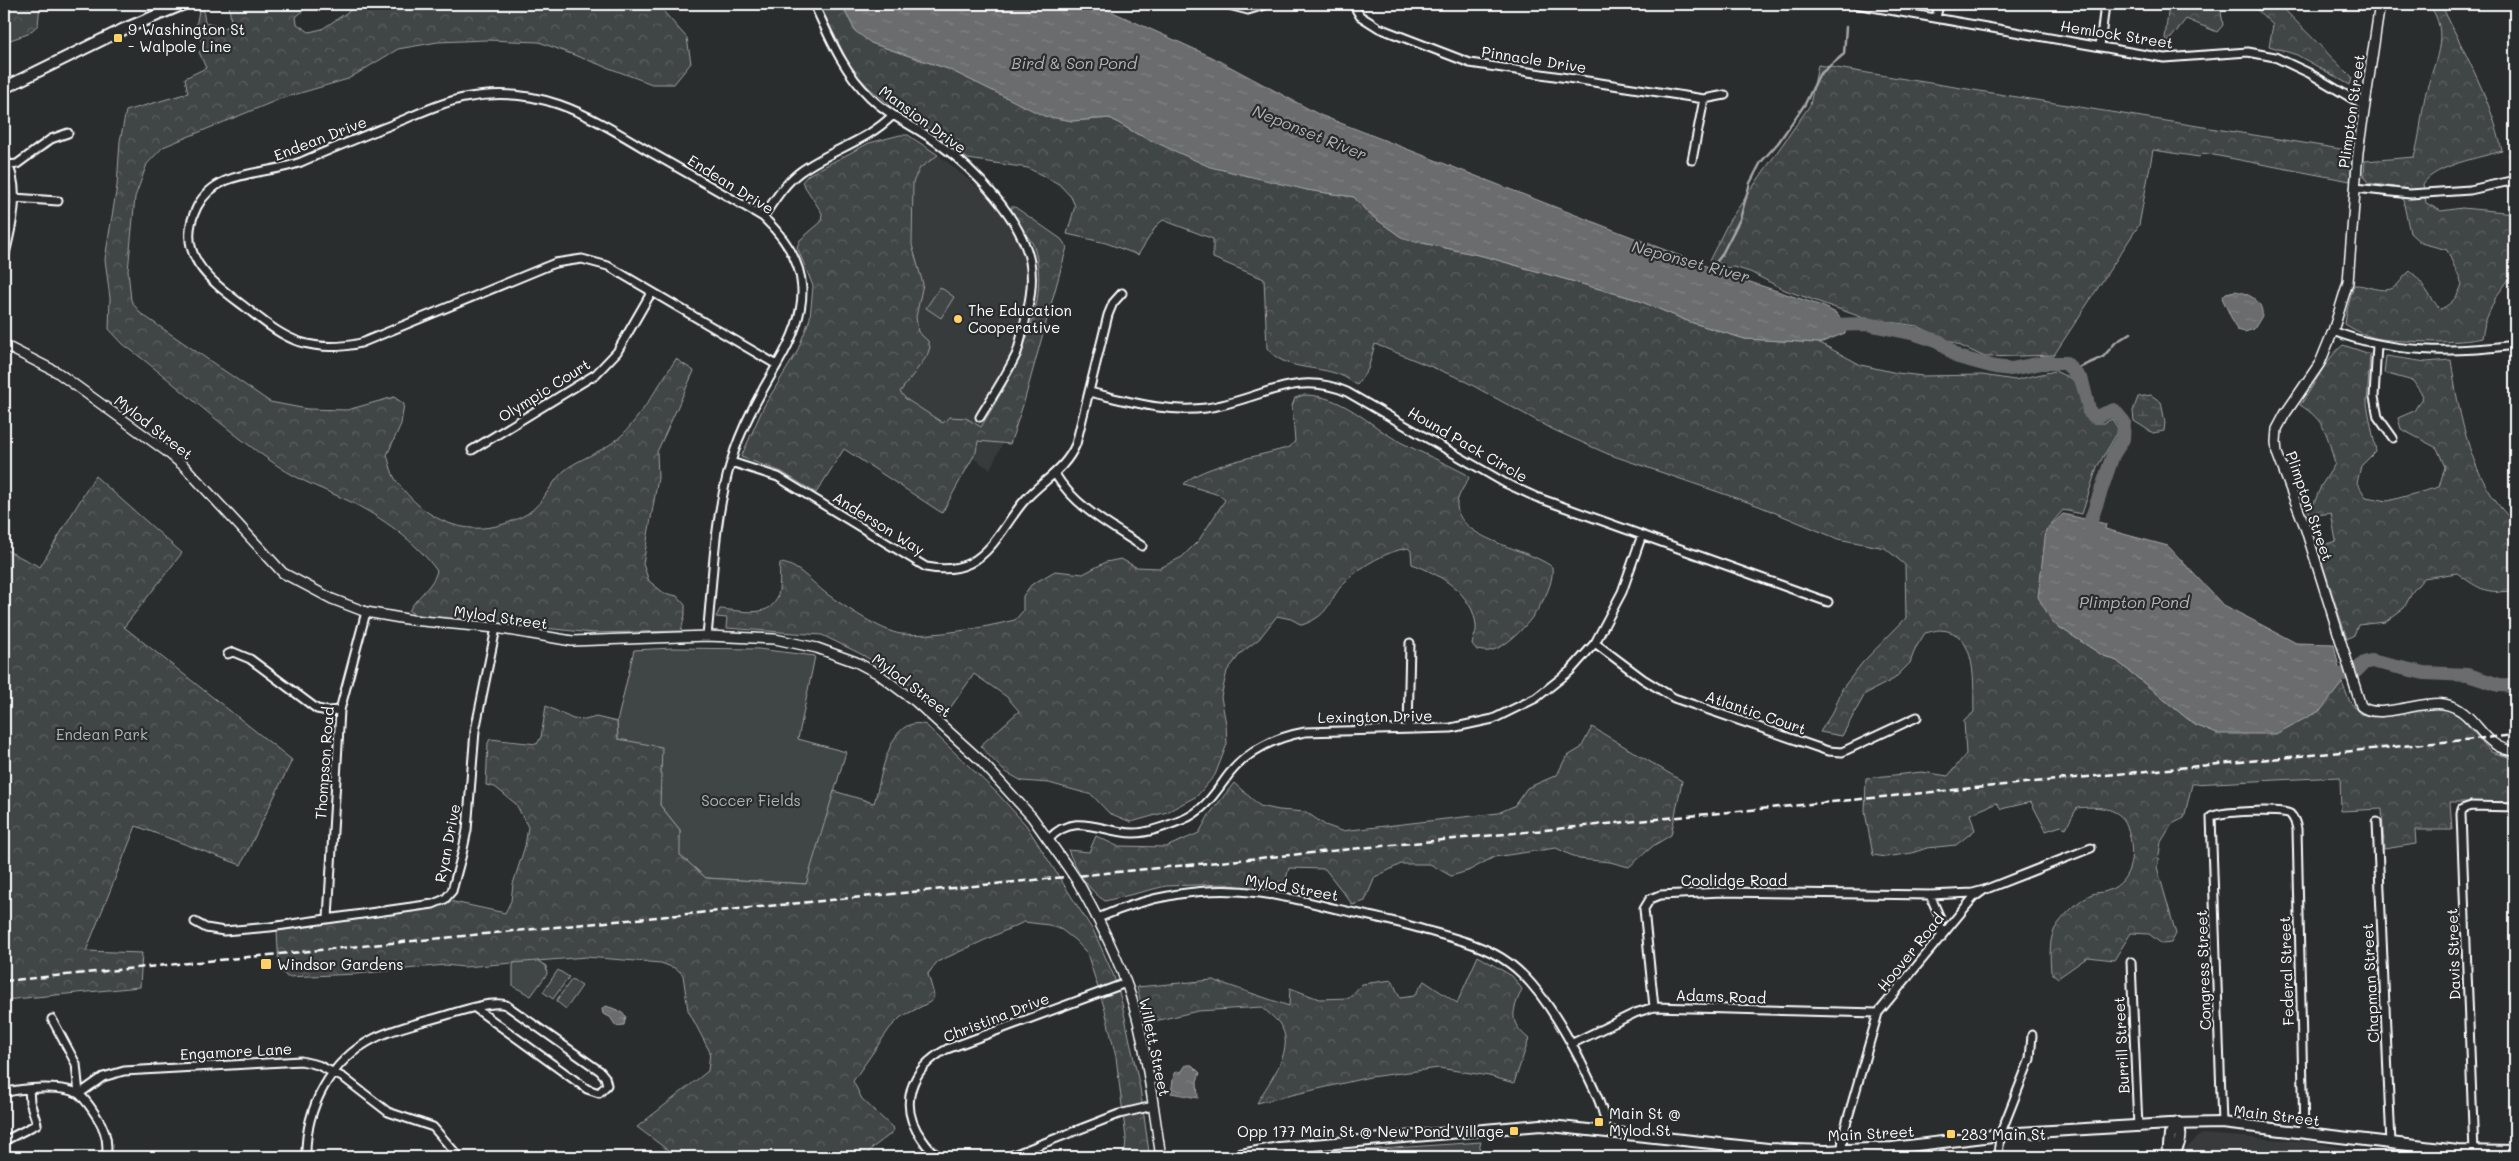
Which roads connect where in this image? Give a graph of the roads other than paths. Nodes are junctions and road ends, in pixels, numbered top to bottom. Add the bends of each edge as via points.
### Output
1 (184, 4) edge
2 (814, 4) edge
3 (1225, 4) edge
4 (1268, 4) edge
5 (1353, 4) edge
6 (1855, 4) edge
7 (1939, 4) edge
8 (2105, 4) edge
9 (2379, 6) edge
10 (1936, 18) junction
11 (2100, 46) junction
12 (4, 88) edge
13 (1725, 94) dead end
14 (1704, 99) junction
15 (2363, 105) junction
16 (893, 116) junction
17 (68, 133) dead end
18 (4, 156) edge
19 (1692, 160) dead end
20 (9, 165) junction
21 (2515, 180) edge
22 (2355, 188) junction
23 (14, 198) junction
24 (58, 201) dead end
25 (762, 217) junction
26 (5, 250) edge
27 (4, 258) edge
28 (652, 292) junction
29 (1122, 293) dead end
30 (2334, 331) junction
31 (4, 345) edge
32 (2377, 345) junction
33 (2514, 345) edge
34 (2515, 354) edge
35 (776, 365) junction
36 (1089, 392) junction
37 (980, 417) dead end
38 (2393, 438) dead end
39 (472, 450) dead end
40 (730, 462) junction
41 (1055, 474) junction
42 (1642, 535) junction
43 (1142, 546) dead end
44 (1828, 602) dead end
45 (366, 612) junction
46 (496, 628) junction
47 (707, 636) junction
48 (1410, 643) dead end
49 (1595, 643) junction
50 (228, 654) dead end
51 (340, 710) junction
52 (1917, 717) dead end
53 (1408, 729) junction
54 (2515, 751) edge
55 (2515, 807) edge
56 (2211, 815) joint
57 (2377, 822) dead end
58 (1049, 839) junction
59 (2091, 848) dead end
60 (1984, 890) junction
61 (1930, 895) junction
62 (328, 918) junction
63 (1098, 918) junction
64 (195, 922) dead end
65 (1941, 938) junction
66 (2131, 962) dead end
67 (1126, 983) junction
68 (1654, 1007) junction
69 (475, 1008) junction
70 (1878, 1013) junction
71 (52, 1019) dead end
72 (2032, 1035) dead end
73 (1571, 1044) junction
74 (334, 1073) junction
75 (29, 1089) junction
76 (4, 1093) edge
77 (79, 1094) junction
78 (1153, 1106) junction
79 (2178, 1123) junction
80 (2222, 1123) junction
81 (2138, 1126) junction
82 (1606, 1130) junction
83 (2304, 1133) junction
84 (2000, 1135) junction
85 (4, 1142) edge
86 (2391, 1144) junction
87 (1728, 1145) junction
88 (1842, 1151) junction
89 (2515, 1152) edge
90 (2474, 1153) junction
91 (1790, 1154) edge
92 (106, 1157) edge
93 (306, 1157) edge
94 (460, 1157) edge
95 (941, 1157) edge
96 (1008, 1157) edge
97 (1160, 1157) edge
98 (1230, 1157) edge
99 (1727, 1157) edge
100 (1998, 1157) edge
101 (2169, 1157) edge

1 - 12 main road via 124,29
2 - 16 street, Mansion Drive via 846,69 871,99
3 - 4 street via 1248,10
5 - 14 street, Pinnacle Drive via 1360,16 1379,28 1470,63
6 - 10 street, Hemlock Street
7 - 10 street
8 - 11 street
9 - 15 street, Plimpton Street
10 - 11 street, Hemlock Street
11 - 15 street, Hemlock Street via 2164,58 2248,52 2275,57
13 - 14 street, Pinnacle Drive
14 - 19 street
15 - 22 street, Plimpton Street
16 - 25 street via 881,128 794,176
16 - 37 street, Mansion Drive via 940,144 987,187 1022,239 1030,262 1032,286 1017,354
17 - 20 street via 51,139 17,164
18 - 20 street
20 - 23 street
21 - 22 street via 2470,190 2416,193
22 - 30 street, Plimpton Street via 2348,282
23 - 24 street
23 - 26 street via 12,230
25 - 28 street, Endean Drive via 581,112 531,96 496,94 445,103 282,169 226,179 202,199 191,228 193,252 209,279 280,333 299,342 319,346 366,341 568,260 582,259 602,264
25 - 35 street, Endean Drive via 792,252 802,288 797,325
26 - 27 street
28 - 35 street, Endean Drive
28 - 39 street, Olympic Court via 617,352 596,374
29 - 36 street, Anderson Way via 1108,315
30 - 32 street
30 - 54 street, Plimpton Street via 2320,363 2281,421 2276,442 2277,454 2305,527 2359,704 2374,712 2432,704 2452,706 2466,713 2497,747
31 - 45 street, Mylod Street via 57,372 178,462 283,573
32 - 33 street via 2421,350
32 - 38 street via 2374,397 2378,417
33 - 34 street
35 - 40 street, Endean Drive via 752,409
36 - 41 street, Anderson Way via 1074,450
36 - 42 street, Hound Pack Circle via 1154,408 1188,409 1222,405 1291,384 1329,385 1348,392 1522,491
40 - 41 street, Anderson Way via 778,477 916,563 941,570 964,566 983,554 1025,500
40 - 47 street, Endean Drive via 718,524
41 - 43 street via 1068,493 1082,505
42 - 44 street, Hound Pack Circle
42 - 49 street, Lexington Drive via 1622,592
45 - 46 street, Mylod Street
45 - 51 street, Thompson Road
46 - 47 street, Mylod Street via 572,640
46 - 62 street, Ryan Drive via 475,730 467,830 452,891 434,904
47 - 58 street, Mylod Street via 775,639 802,644 856,662 877,673 939,721 979,759 1014,795
48 - 53 street
49 - 52 street, Atlantic Court via 1674,698 1828,751 1842,752
49 - 53 street, Lexington Drive via 1555,684 1514,710 1492,719 1451,728
50 - 51 street via 233,652 250,659 317,709
51 - 62 street, Thompson Road
53 - 58 street, Lexington Drive via 1290,734 1251,754 1230,773 1208,803 1182,820 1136,833 1117,832 1094,824 1078,825 1054,833
55 - 90 street, Davis Street via 2471,806 2462,808 2461,814
56 - 80 street, Congress Street
56 - 83 street, Federal Street via 2285,812 2294,819 2297,829
57 - 86 street, Chapman Street
58 - 63 street, Mylod Street, bridge
59 - 60 street, Hoover Road
60 - 61 street, Coolidge Road
60 - 65 street, Hoover Road
61 - 65 street via 1940,918
61 - 68 street, Coolidge Road via 1722,892 1660,895 1650,899 1644,909
62 - 64 street, Ryan Drive via 224,931
63 - 67 street, Willett Street
63 - 73 street, Mylod Street via 1157,897 1242,892 1292,898 1400,923 1485,950 1509,962 1529,982
65 - 70 street, Hoover Road
66 - 81 street, Burrill Street
67 - 78 street, Willett Street via 1144,1048
67 - 95 street, Christina Drive via 947,1049 928,1062 912,1087 908,1105 913,1127 934,1154
68 - 70 street, Adams Road
68 - 73 street, Adams Road
69 - 69 street via 587,1089 599,1093 606,1085 606,1077 600,1071 506,1004
69 - 74 street via 382,1035 355,1051
70 - 88 street, Hoover Road via 1843,1134
71 - 77 street via 76,1064
72 - 84 street via 2030,1059
73 - 82 street, Mylod Street via 1605,1118
74 - 77 street, Engamore Lane via 309,1062 292,1061 124,1071 103,1077
74 - 93 street via 314,1108 308,1126
74 - 94 street, Engamore Lane via 388,1112 433,1126
75 - 76 street
75 - 77 street via 67,1090
75 - 85 street via 37,1124
77 - 92 street via 92,1108 103,1128 107,1141
78 - 96 street via 1119,1114
78 - 97 street, Willett Street
79 - 80 main road, Main Street
79 - 81 main road, Main Street
79 - 101 main road via 2170,1135
80 - 83 main road, Main Street
81 - 84 main road, Main Street
82 - 87 main road, Main Street
82 - 98 main road, Main Street via 1541,1125 1279,1148
83 - 86 main road, Main Street
84 - 88 main road, Main Street
84 - 100 street
86 - 90 main road, Main Street
87 - 91 main road, Main Street
87 - 99 street
88 - 91 main road, Main Street
89 - 90 main road, Main Street

